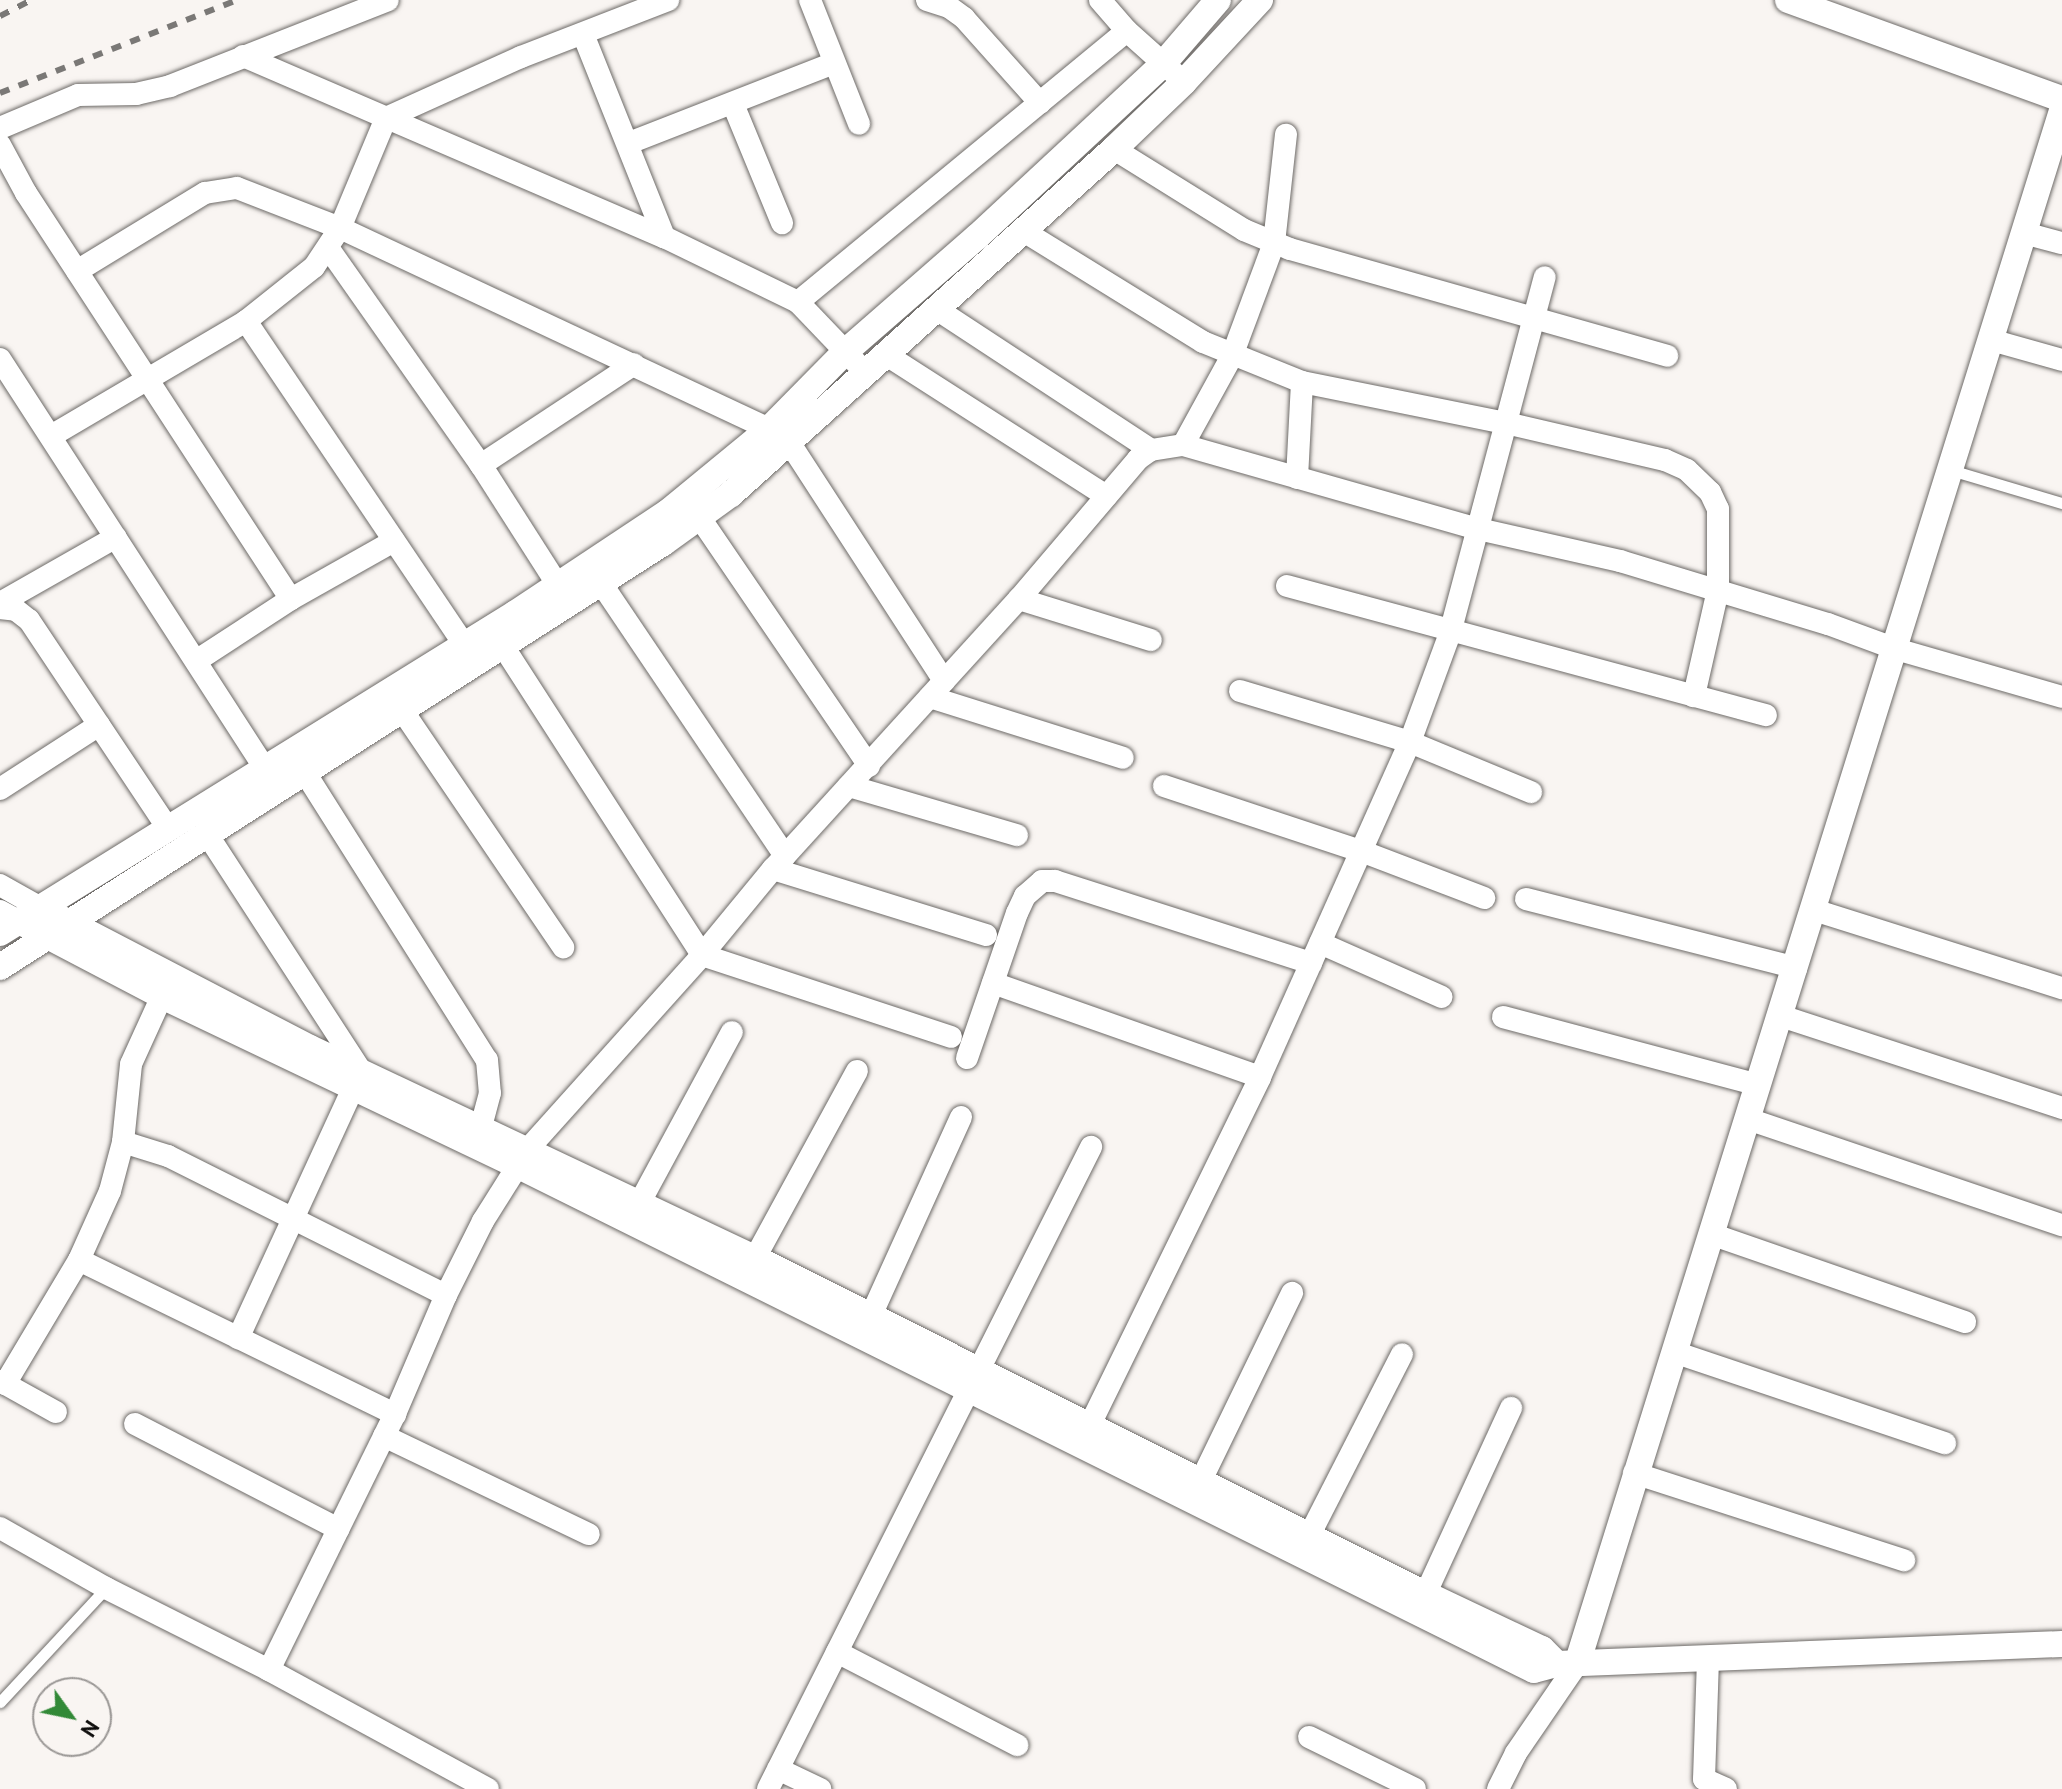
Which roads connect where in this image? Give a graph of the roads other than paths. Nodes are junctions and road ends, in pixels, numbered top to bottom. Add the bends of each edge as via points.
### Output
1 (388, 0) edge
2 (668, 0) edge
3 (810, 0) edge
4 (927, 0) edge
5 (1100, 0) edge
6 (1218, 0) edge
7 (1260, 0) edge
8 (1788, 0) edge
9 (1127, 31) junction
10 (583, 34) junction
11 (243, 56) junction
12 (834, 63) junction
13 (1163, 64) junction
14 (1184, 82) junction
15 (2062, 99) edge
16 (1040, 103) junction
17 (733, 104) junction
18 (2062, 111) edge
19 (386, 118) junction
20 (859, 124) dead end
21 (0, 128) edge
22 (1286, 135) dead end
23 (629, 143) junction
24 (0, 145) edge
25 (1114, 149) junction
26 (782, 223) dead end
27 (340, 228) junction
28 (1025, 232) junction
29 (2024, 233) junction
30 (664, 237) junction
31 (1274, 243) junction
32 (2062, 243) edge
33 (329, 249) junction
34 (77, 271) junction
35 (1545, 277) dead end
36 (798, 302) junction
37 (938, 310) junction
38 (1534, 319) junction
39 (246, 321) junction
40 (1991, 340) junction
41 (885, 354) junction
42 (1232, 356) junction
43 (1667, 356) dead end
44 (0, 359) edge
45 (2062, 360) edge
46 (854, 362) junction
47 (634, 364) junction
48 (149, 377) junction
49 (1302, 382) junction
50 (1506, 423) junction
51 (51, 436) junction
52 (779, 436) junction
53 (1183, 445) junction
54 (1151, 450) junction
55 (481, 465) junction
56 (1951, 470) junction
57 (1297, 478) junction
58 (1106, 496) junction
59 (2062, 503) edge
60 (700, 518) junction
61 (1478, 529) junction
62 (116, 537) junction
63 (394, 541) junction
64 (601, 583) junction
65 (557, 584) junction
66 (1287, 586) dead end
67 (1718, 590) junction
68 (291, 599) junction
69 (1019, 599) junction
70 (0, 605) edge
71 (1450, 633) junction
72 (1151, 640) dead end
73 (463, 643) junction
74 (503, 646) junction
75 (1896, 649) junction
76 (196, 661) junction
77 (937, 689) junction
78 (1240, 691) dead end
79 (1694, 696) junction
80 (2062, 697) edge
81 (402, 710) junction
82 (1766, 715) dead end
83 (99, 725) junction
84 (1410, 742) junction
85 (1123, 758) dead end
86 (869, 766) junction
87 (265, 768) junction
88 (304, 771) junction
89 (2, 783) edge
90 (849, 786) junction
91 (1164, 786) dead end
92 (1531, 792) dead end
93 (169, 830) junction
94 (207, 834) junction
95 (1017, 835) dead end
96 (1361, 851) junction
97 (779, 862) junction
98 (0, 885) edge
99 (1484, 898) dead end
100 (1526, 899) dead end
101 (1814, 910) junction
102 (14, 918) edge
103 (58, 930) junction
104 (986, 935) dead end
105 (563, 947) dead end
106 (1316, 953) junction
107 (702, 955) junction
108 (0, 967) edge
109 (1796, 968) junction
110 (993, 983) junction
111 (2062, 988) edge
112 (162, 996) junction
113 (1442, 997) dead end
114 (1781, 1016) junction
115 (1503, 1017) dead end
116 (732, 1032) dead end
117 (951, 1037) dead end
118 (967, 1058) dead end
119 (857, 1071) dead end
120 (1260, 1077) junction
121 (357, 1080) junction
122 (1759, 1085) junction
123 (2062, 1108) edge
124 (961, 1117) dead end
125 (1748, 1119) junction
126 (481, 1126) junction
127 (123, 1142) junction
128 (1091, 1147) dead end
129 (523, 1157) junction
130 (640, 1202) junction
131 (293, 1219) junction
132 (2062, 1225) edge
133 (1711, 1234) junction
134 (755, 1258) junction
135 (79, 1260) junction
136 (1292, 1293) dead end
137 (446, 1295) junction
138 (1965, 1322) dead end
139 (867, 1326) junction
140 (238, 1338) junction
141 (1674, 1352) junction
142 (1402, 1354) dead end
143 (974, 1380) junction
144 (3, 1382) edge
145 (1511, 1408) dead end
146 (56, 1412) dead end
147 (395, 1414) junction
148 (135, 1424) dead end
149 (1085, 1435) junction
150 (384, 1436) junction
151 (1945, 1443) dead end
152 (1634, 1473) junction
153 (1195, 1491) junction
154 (0, 1528) edge
155 (338, 1529) junction
156 (589, 1534) dead end
157 (1309, 1536) junction
158 (1904, 1560) dead end
159 (106, 1588) junction
160 (1425, 1595) junction
161 (2062, 1644) edge
162 (837, 1652) junction
163 (1708, 1659) junction
164 (1567, 1664) junction
165 (269, 1670) junction
166 (0, 1702) edge
167 (1309, 1737) dead end
168 (1017, 1745) dead end
169 (773, 1779) edge
170 (488, 1789) edge
171 (820, 1789) edge
172 (1415, 1789) edge
173 (1498, 1789) edge
174 (1726, 1789) edge

1 - 11 street
2 - 10 street
3 - 12 street
4 - 16 street via 964,18
5 - 9 street
6 - 13 street
7 - 14 street
8 - 15 street
9 - 13 street
9 - 16 street
10 - 19 street
10 - 23 street
11 - 19 street
11 - 21 street via 170,86 136,94 78,95
12 - 17 street
12 - 20 street
13 - 14 street
13 - 46 street via 977,237
14 - 25 street
16 - 36 street
17 - 23 street
17 - 26 street
18 - 29 street
19 - 27 street
19 - 30 street
22 - 31 street
23 - 30 street
24 - 34 street
25 - 28 street
25 - 31 street
27 - 33 street
27 - 34 street via 237,188 220,188
27 - 47 street
28 - 37 street
28 - 42 street
29 - 32 street
29 - 40 street
30 - 36 street
31 - 38 street
31 - 42 street
33 - 39 street
33 - 55 street
34 - 48 street
35 - 38 street
36 - 46 street
37 - 41 street
37 - 54 street
38 - 43 street
38 - 50 street
39 - 48 street
39 - 63 street
40 - 45 street
40 - 56 street
41 - 46 street
41 - 58 street
42 - 49 street
42 - 53 street
44 - 51 street
46 - 52 street
47 - 52 street
47 - 55 street
48 - 51 street
48 - 68 street
49 - 50 street
49 - 57 street
50 - 61 street
50 - 67 street via 1665,460 1687,470 1710,492 1718,509
51 - 62 street
52 - 60 street
52 - 65 street
52 - 77 street
53 - 54 street
53 - 57 street
54 - 58 street
55 - 65 street
56 - 59 lane
56 - 75 street
57 - 61 street
58 - 69 street
60 - 64 street
60 - 86 street
61 - 67 street
61 - 71 street
62 - 70 street
62 - 76 street
63 - 68 street
63 - 73 street
64 - 74 street
64 - 97 street
65 - 73 street
66 - 71 street
67 - 75 street
67 - 79 street
68 - 76 street
69 - 72 street
69 - 77 street
70 - 83 street via 29,620
71 - 79 street
71 - 84 street
73 - 87 street
74 - 81 street
74 - 107 street
75 - 80 street
75 - 101 street
76 - 87 street
77 - 85 street
77 - 86 street
78 - 84 street
79 - 82 street
81 - 88 street
81 - 105 street
83 - 89 street
83 - 93 street
84 - 92 street
84 - 96 street
86 - 90 street
87 - 93 street
88 - 94 street
88 - 126 street via 487,1060 490,1093
90 - 95 street
90 - 97 street
91 - 96 street
93 - 102 street
94 - 103 street
94 - 121 street
96 - 99 street
96 - 106 street
97 - 104 street
97 - 107 street
98 - 102 street
100 - 109 street
101 - 109 street
101 - 111 street
102 - 103 street
103 - 108 street
103 - 112 street
103 - 121 street
106 - 110 street via 1042,881 1025,896
106 - 113 street
106 - 120 street
107 - 117 street
107 - 129 street
109 - 114 street
110 - 118 street
110 - 120 street
112 - 121 street
112 - 127 street via 131,1064
114 - 122 street
114 - 123 street
115 - 122 street
116 - 130 street
119 - 134 street
120 - 149 street
121 - 126 street
121 - 129 street
121 - 131 street
122 - 125 street
124 - 139 street
125 - 132 street
125 - 133 street
126 - 129 street
127 - 131 street via 168,1156
127 - 135 street via 110,1191
128 - 143 street
129 - 130 street
129 - 137 street
129 - 139 street
130 - 134 street
131 - 137 street
131 - 140 street
133 - 138 street
133 - 141 street
134 - 139 street
135 - 140 street
135 - 144 street
136 - 153 street
137 - 147 street
139 - 143 street
140 - 147 street
141 - 151 street
141 - 152 street
142 - 157 street
143 - 149 street
143 - 162 street
144 - 146 street
145 - 160 street
147 - 150 street
148 - 155 street
149 - 153 street
150 - 155 street
150 - 156 street
152 - 158 street
152 - 164 street
153 - 157 street
153 - 164 street via 1534,1670
154 - 159 street
155 - 165 street
157 - 160 street
159 - 165 street
159 - 166 lane
160 - 164 street
161 - 163 street
162 - 168 street
162 - 169 street
163 - 164 street
163 - 174 street via 1704,1779
164 - 173 street
165 - 170 street
167 - 172 street
169 - 171 street

